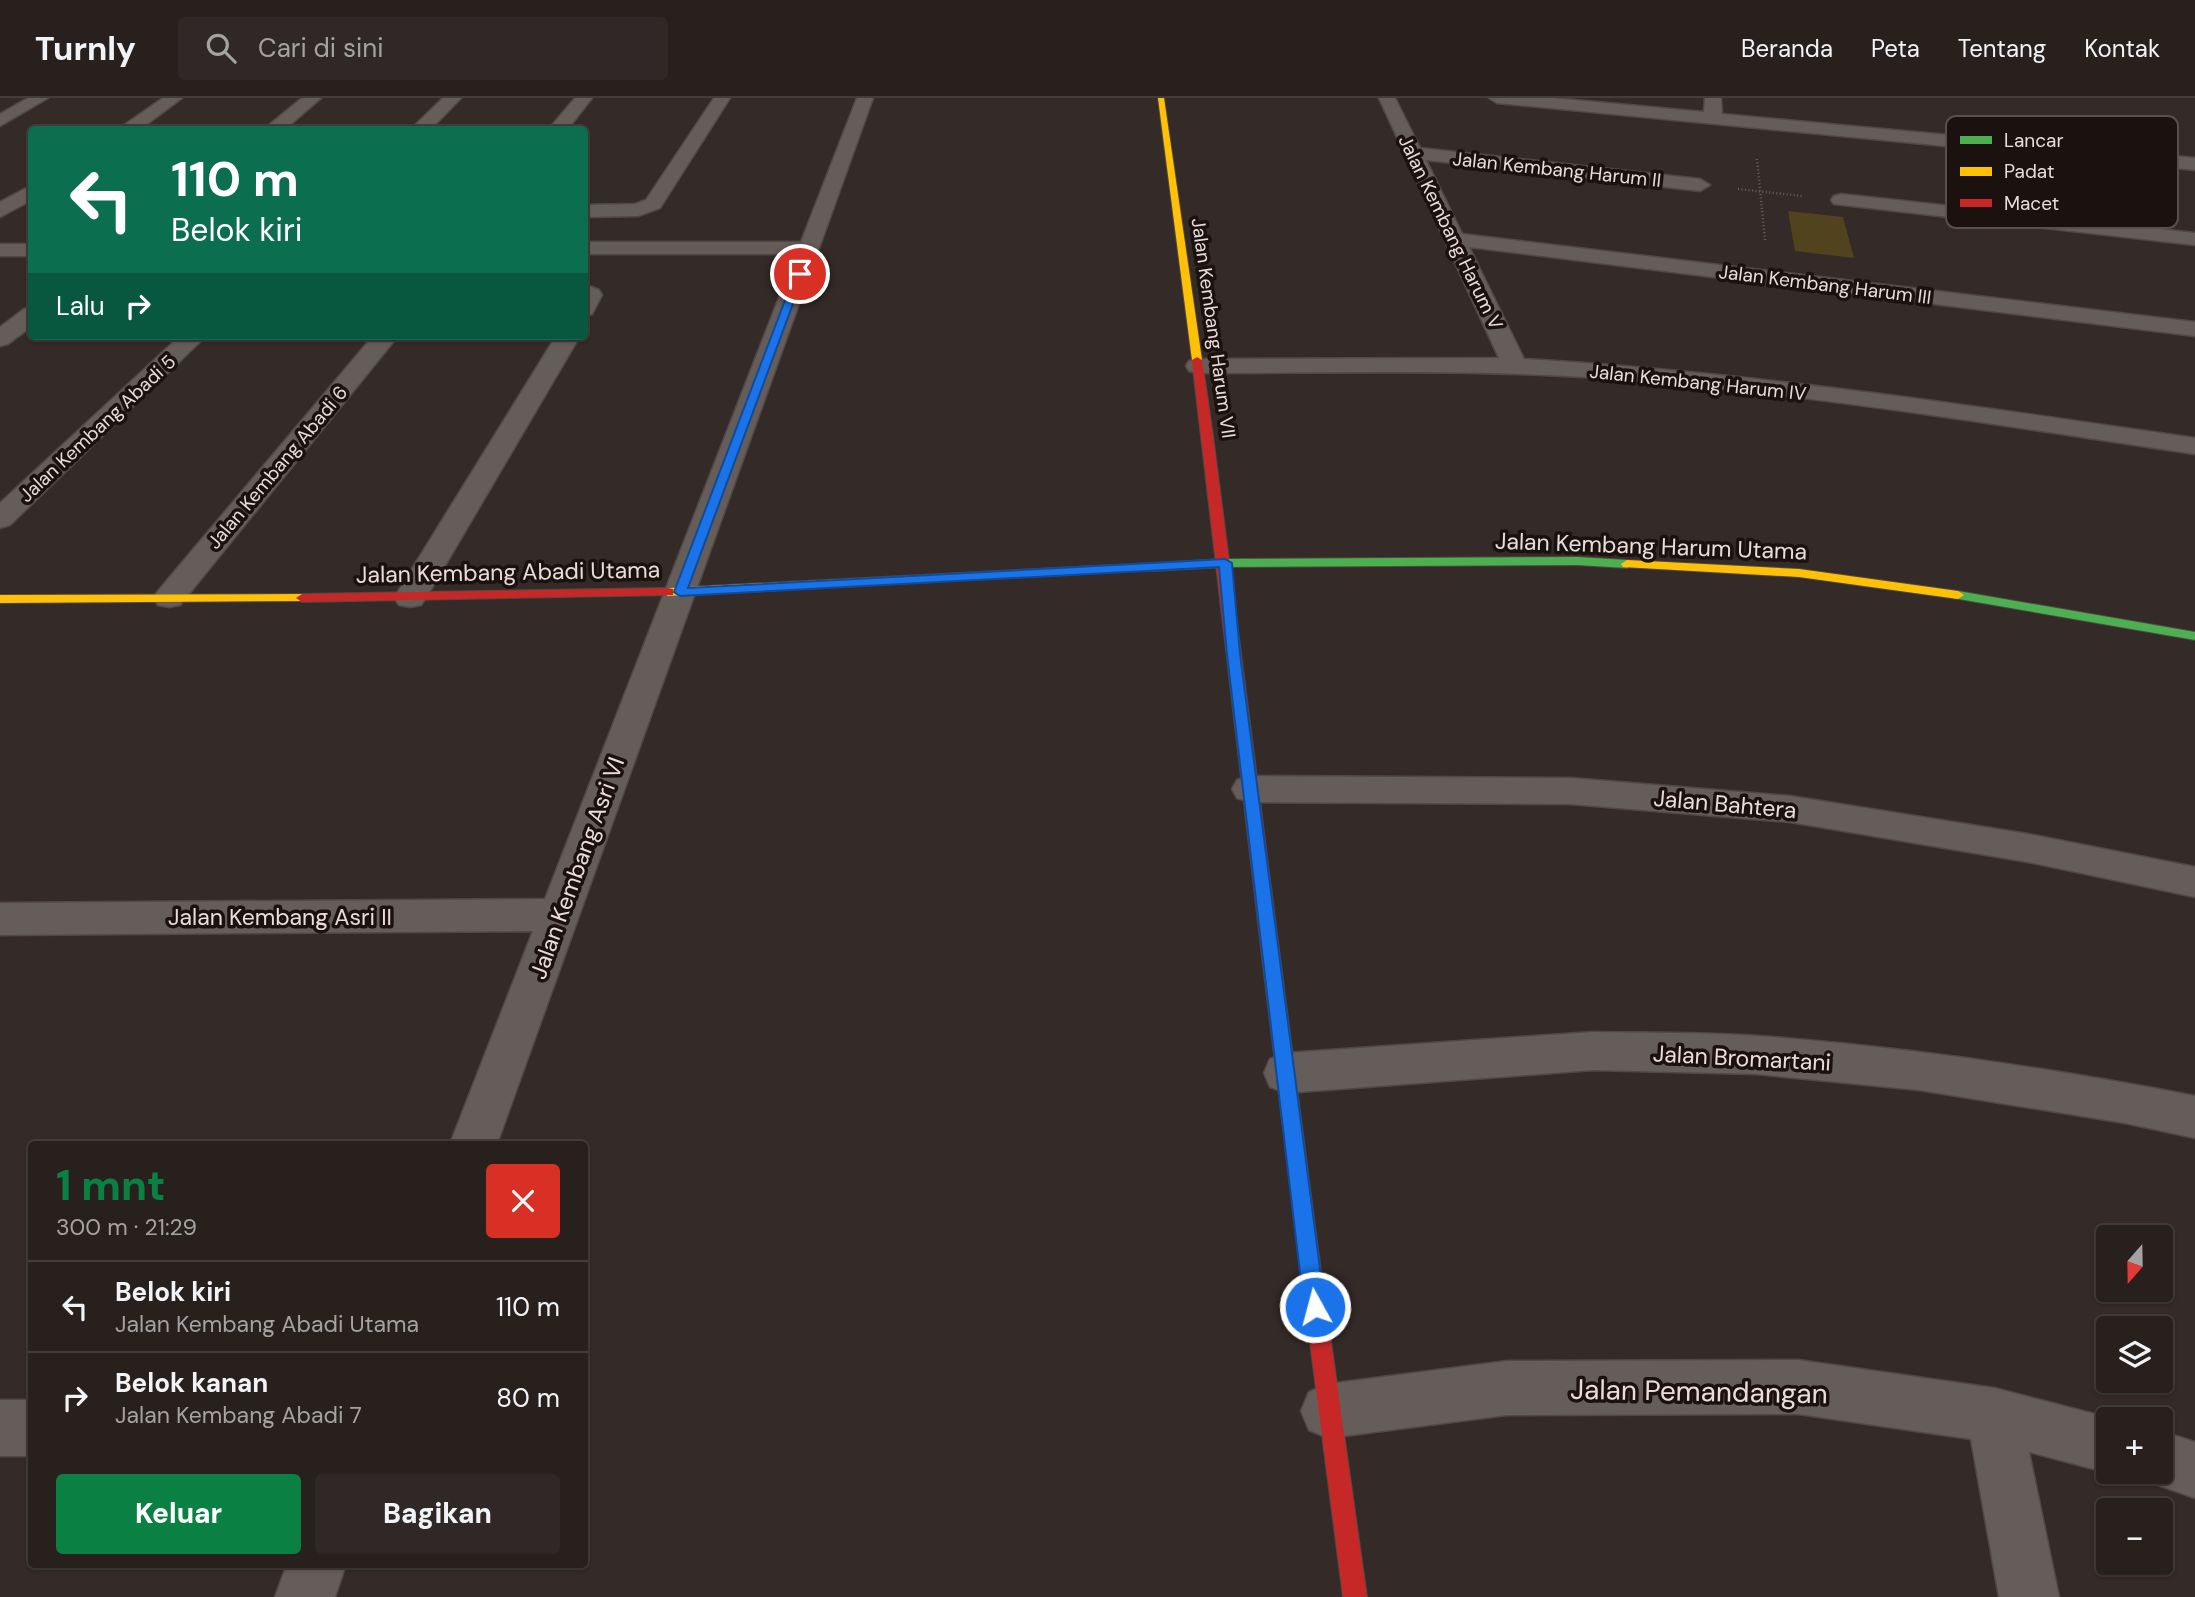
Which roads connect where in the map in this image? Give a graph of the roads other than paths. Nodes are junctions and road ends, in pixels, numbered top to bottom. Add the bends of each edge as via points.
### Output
1 (40, 98) edge
2 (174, 98) edge
3 (313, 98) edge
4 (453, 98) edge
5 (584, 98) edge
6 (722, 98) edge
7 (865, 98) edge
8 (1161, 98) edge
9 (1387, 98) edge
10 (1497, 98) edge
11 (1713, 98) edge
12 (1713, 118) junction
13 (0, 121) edge
14 (132, 126) edge
15 (277, 126) edge
16 (423, 126) edge
17 (560, 126) edge
18 (1946, 140) edge
19 (1413, 153) junction
20 (1700, 184) road end
21 (28, 194) edge
22 (1841, 200) road end
23 (0, 211) edge
24 (588, 211) edge
25 (1946, 212) edge
26 (2095, 228) edge
27 (1455, 239) junction
28 (2195, 239) edge
29 (588, 248) edge
30 (809, 248) junction
31 (0, 250) edge
32 (28, 250) edge
33 (28, 317) edge
34 (2195, 329) edge
35 (0, 339) edge
36 (190, 340) edge
37 (383, 340) edge
38 (566, 340) edge
39 (1198, 366) junction
40 (1515, 366) junction
41 (2195, 446) edge
42 (0, 519) edge
43 (1225, 563) junction
44 (680, 592) junction
45 (0, 598) edge
46 (169, 598) junction
47 (410, 598) junction
48 (2195, 636) edge
49 (1250, 789) junction
50 (2195, 882) edge
51 (559, 915) junction
52 (0, 919) edge
53 (1286, 1073) junction
54 (2195, 1117) edge
55 (475, 1141) edge
56 (1328, 1411) junction
57 (1994, 1415) junction
58 (0, 1428) edge
59 (28, 1428) edge
60 (2096, 1442) edge
61 (2173, 1463) edge
62 (2195, 1469) edge
63 (316, 1568) edge
64 (305, 1597) edge
65 (1355, 1597) edge
66 (2029, 1597) edge

1 - 13 street
2 - 14 street
3 - 15 street
4 - 16 street
5 - 17 street
6 - 24 street via 653,204 631,211
7 - 30 street, Jalan Kembang Asri VI
8 - 39 street, Jalan Kembang Harum VII
9 - 19 street, Jalan Kembang Harum V
10 - 12 street
11 - 12 street
12 - 18 street
19 - 20 street, Jalan Kembang Harum II
19 - 27 street, Jalan Kembang Harum V
21 - 23 street
22 - 25 street
26 - 28 street
27 - 34 street, Jalan Kembang Harum III
27 - 40 street, Jalan Kembang Harum V
29 - 30 street
30 - 44 street, Jalan Kembang Asri VI
31 - 32 street
33 - 35 street
36 - 42 street, Jalan Kembang Abadi 5
37 - 46 street, Jalan Kembang Abadi 6
38 - 47 street
39 - 40 street, Jalan Kembang Harum IV
39 - 43 street, Jalan Kembang Harum VII
40 - 41 street, Jalan Kembang Harum IV via 1770,388
43 - 44 street, Jalan Kembang Abadi Utama
43 - 48 street, Jalan Kembang Harum Utama via 1577,561 1785,572 1917,588
43 - 49 street, Jalan Kembang Harum VII
44 - 47 street, Jalan Kembang Abadi Utama
44 - 51 street, Jalan Kembang Asri VI
45 - 46 street, Jalan Kembang Abadi Utama
46 - 47 street, Jalan Kembang Abadi Utama
49 - 50 street, Jalan Bahtera via 1570,791 1790,809 2028,848
49 - 53 street, Jalan Kembang Harum VII
51 - 52 street, Jalan Kembang Asri II
51 - 55 street, Jalan Kembang Asri VI
53 - 54 street, Jalan Bromartani via 1593,1051 1756,1055 1919,1071
53 - 56 street, Jalan Kembang Harum VII
56 - 57 street, Jalan Pemandangan via 1507,1388 1798,1387
56 - 65 street, Jalan Kembang Harum VII
57 - 60 street, Jalan Pemandangan
57 - 66 street
58 - 59 street
61 - 62 street
63 - 64 street

